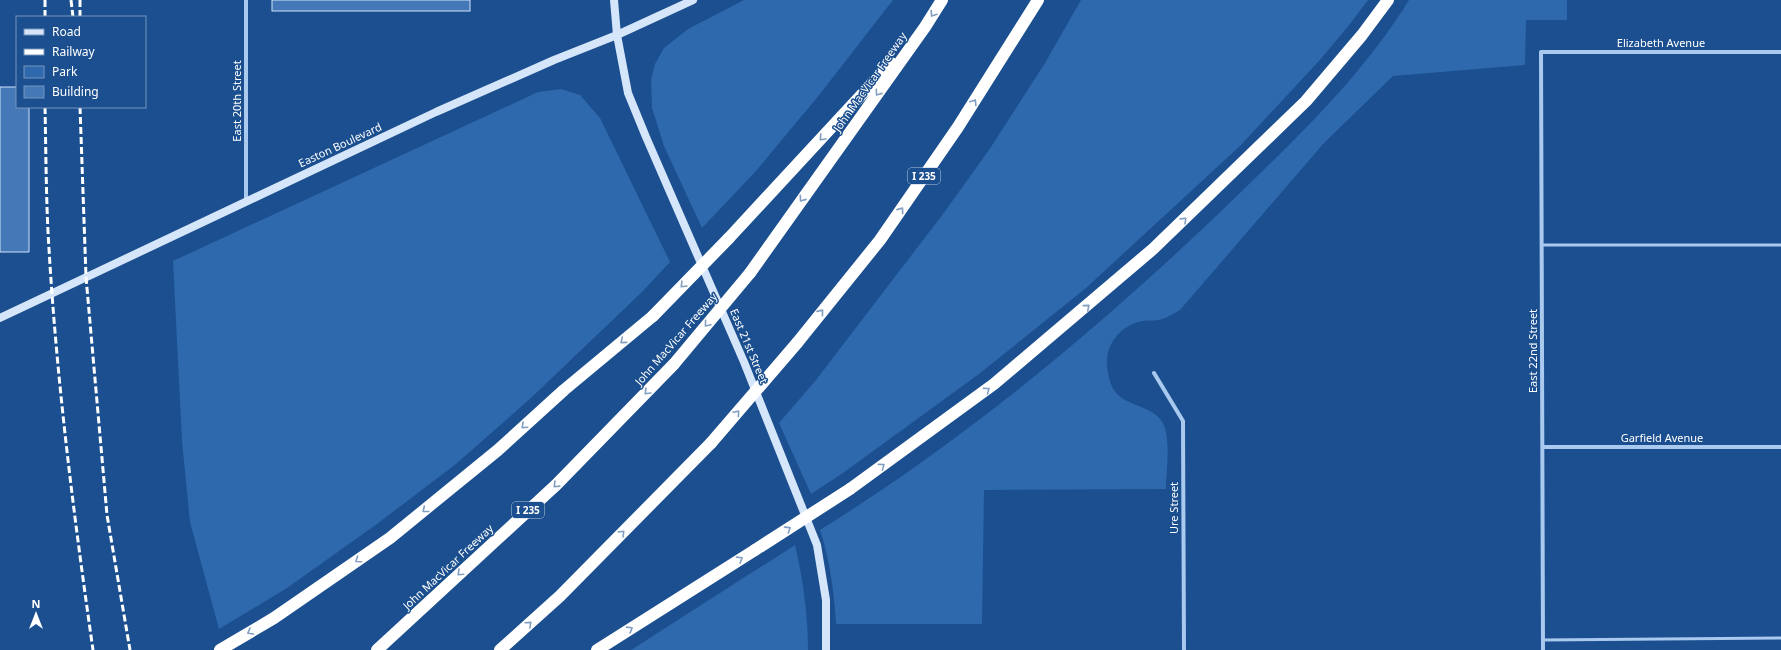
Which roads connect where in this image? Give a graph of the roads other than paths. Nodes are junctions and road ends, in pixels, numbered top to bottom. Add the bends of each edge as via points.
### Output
1 (246, 0) edge
2 (614, 0) edge
3 (694, 0) edge
4 (942, 0) edge
5 (1038, 0) edge
6 (1388, 0) edge
7 (925, 27) junction
8 (617, 35) junction
9 (1541, 52) joint
10 (1781, 52) edge
11 (246, 202) junction
12 (1542, 245) junction
13 (1781, 245) edge
14 (0, 318) edge
15 (1154, 373) dead end
16 (1781, 446) edge
17 (1543, 447) junction
18 (1781, 638) edge
19 (1543, 640) junction
20 (220, 650) edge
21 (377, 650) edge
22 (500, 650) edge
23 (597, 650) edge
24 (826, 650) edge
25 (1184, 650) edge
26 (1543, 650) edge

1 - 11 street, East 20th Street
2 - 8 main road, East 21st Street
3 - 8 main road, Easton Boulevard
4 -> 7 highway, John MacVicar Freeway / I 235
22 -> 5 highway, I 235, bridge via 560,596 711,443 797,343 880,240 958,127
23 -> 6 highway, bridge via 850,489 994,384 1153,249 1306,101
7 -> 20 highway, bridge via 730,238 652,316 498,450 390,538 274,618
7 -> 21 highway, John MacVicar Freeway / I 235, bridge via 750,273 674,364 556,485
8 - 11 main road, Easton Boulevard via 436,112
8 - 24 main road, East 21st Street via 628,93 744,362 817,545 826,600
9 - 10 street, Elizabeth Avenue
9 - 12 street, East 22nd Street
11 - 14 main road, Easton Boulevard
12 - 13 lane
12 - 17 street, East 22nd Street
15 - 25 street, Ure Street via 1183,421
16 - 17 street, Garfield Avenue
17 - 19 street, East 22nd Street
18 - 19 lane
19 - 26 street, East 22nd Street

